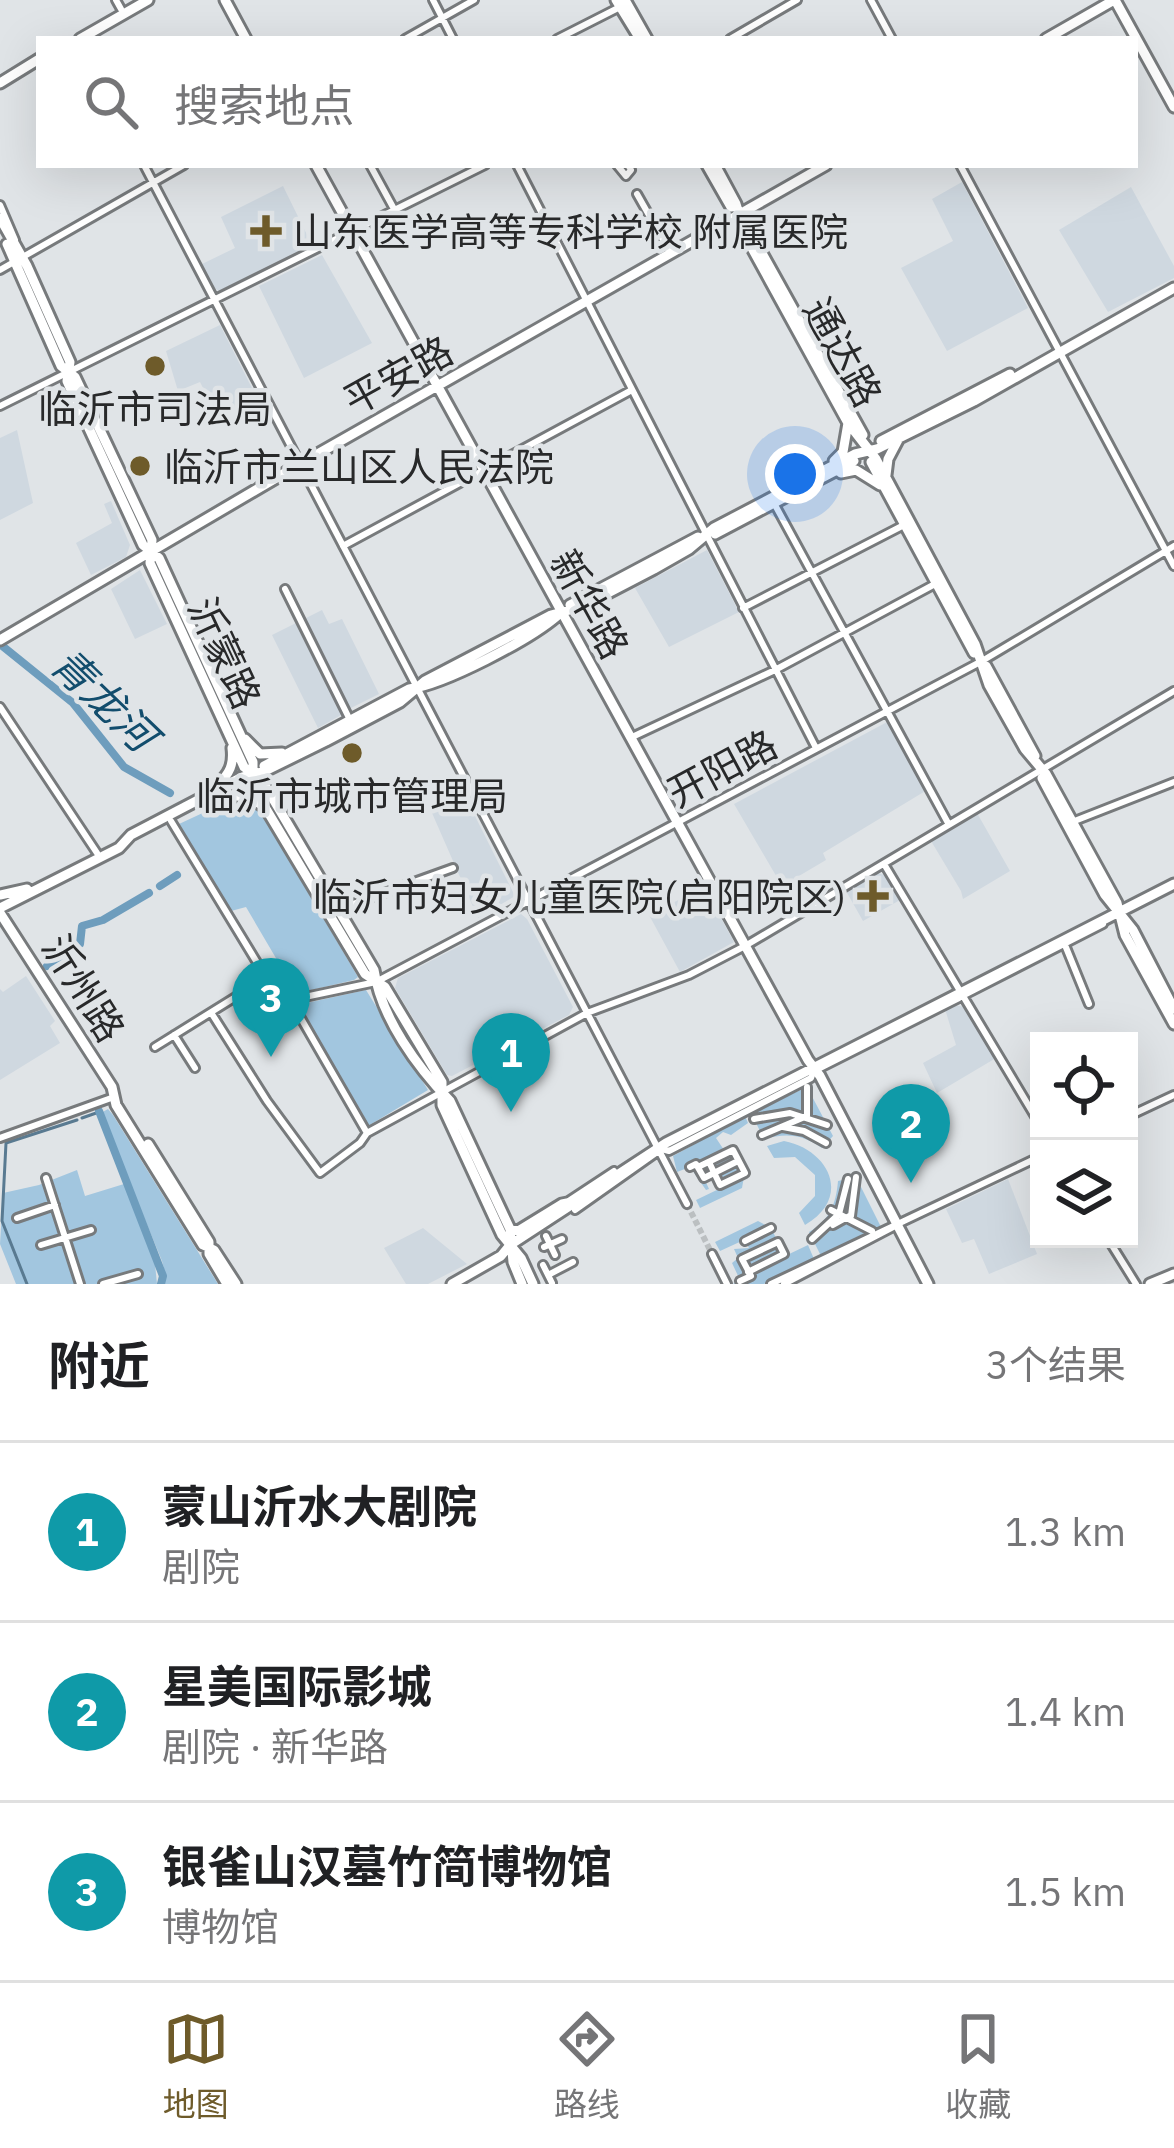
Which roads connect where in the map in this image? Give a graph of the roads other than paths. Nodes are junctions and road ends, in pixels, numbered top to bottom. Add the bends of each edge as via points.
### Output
1 (137, 0) edge
2 (148, 0) edge
3 (225, 0) edge
4 (433, 0) edge
5 (474, 0) edge
6 (797, 0) edge
7 (871, 0) edge
8 (1114, 0) edge
9 (621, 2) edge
10 (118, 5) edge
11 (442, 18) junction
12 (82, 36) edge
13 (83, 36) edge
14 (244, 36) edge
15 (410, 36) edge
16 (451, 36) edge
17 (562, 36) edge
18 (641, 36) edge
19 (735, 36) edge
20 (890, 36) edge
21 (1051, 36) edge
22 (1134, 36) edge
23 (1138, 42) edge
24 (36, 65) edge
25 (0, 87) edge
26 (1174, 106) edge
27 (146, 168) edge
28 (179, 168) edge
29 (318, 168) edge
30 (372, 168) edge
31 (479, 168) edge
32 (518, 168) edge
33 (713, 168) edge
34 (821, 168) edge
35 (962, 168) edge
36 (153, 182) junction
37 (637, 194) dead end
38 (0, 205) edge
39 (394, 210) junction
40 (740, 215) junction
41 (0, 218) edge
42 (0, 229) edge
43 (352, 230) junction
44 (0, 241) edge
45 (671, 254) junction
46 (16, 255) junction
47 (0, 270) edge
48 (1174, 291) edge
49 (214, 299) junction
50 (585, 303) junction
51 (1061, 351) junction
52 (68, 370) junction
53 (437, 387) junction
54 (630, 391) junction
55 (0, 406) edge
56 (850, 420) junction
57 (900, 435) junction
58 (868, 451) junction
59 (300, 464) junction
60 (483, 472) junction
61 (827, 473) junction
62 (886, 486) junction
63 (775, 505) junction
64 (902, 526) junction
65 (705, 536) junction
66 (343, 546) junction
67 (1170, 547) edge
68 (152, 554) junction
69 (1174, 566) edge
70 (812, 573) junction
71 (935, 584) junction
72 (285, 589) dead end
73 (743, 608) junction
74 (560, 613) junction
75 (844, 633) junction
76 (2, 637) edge
77 (982, 661) junction
78 (775, 670) junction
79 (417, 688) junction
80 (1174, 691) edge
81 (0, 706) edge
82 (886, 711) junction
83 (350, 720) junction
84 (235, 735) junction
85 (630, 738) junction
86 (815, 748) junction
87 (287, 757) junction
88 (1039, 768) junction
89 (253, 774) junction
90 (1174, 782) edge
91 (205, 800) junction
92 (271, 806) junction
93 (171, 820) junction
94 (1072, 822) junction
95 (677, 823) junction
96 (948, 823) junction
97 (124, 842) junction
98 (97, 853) junction
99 (883, 863) junction
100 (453, 868) dead end
101 (1174, 884) edge
102 (26, 892) junction
103 (526, 902) junction
104 (339, 910) junction
105 (1119, 911) junction
106 (3, 916) edge
107 (1108, 918) junction
108 (745, 946) junction
109 (1053, 946) junction
110 (266, 978) junction
111 (376, 982) junction
112 (962, 994) junction
113 (291, 1000) junction
114 (1089, 1004) dead end
115 (1174, 1009) edge
116 (586, 1013) junction
117 (212, 1014) junction
118 (1174, 1024) edge
119 (174, 1035) junction
120 (155, 1047) dead end
121 (195, 1068) dead end
122 (814, 1070) junction
123 (807, 1087) dead end
124 (440, 1090) junction
125 (1174, 1095) edge
126 (114, 1096) junction
127 (1030, 1108) edge
128 (1138, 1112) edge
129 (802, 1117) junction
130 (754, 1119) dead end
131 (827, 1125) dead end
132 (779, 1127) junction
133 (796, 1132) junction
134 (367, 1133) junction
135 (762, 1136) dead end
136 (0, 1138) edge
137 (826, 1143) dead end
138 (660, 1149) junction
139 (721, 1156) junction
140 (738, 1161) junction
141 (1030, 1161) edge
142 (709, 1162) junction
143 (727, 1167) junction
144 (714, 1173) junction
145 (46, 1178) dead end
146 (852, 1178) dead end
147 (733, 1180) junction
148 (588, 1196) junction
149 (687, 1204) tunnel mouth
150 (55, 1205) junction
151 (571, 1205) junction
152 (844, 1215) junction
153 (17, 1218) dead end
154 (898, 1224) junction
155 (771, 1228) dead end
156 (510, 1229) junction
157 (91, 1230) dead end
158 (872, 1231) dead end
159 (759, 1234) junction
160 (811, 1237) dead end
161 (65, 1238) junction
162 (562, 1239) dead end
163 (745, 1241) dead end
164 (41, 1245) dead end
165 (510, 1245) junction
166 (766, 1248) junction
167 (1114, 1248) edge
168 (712, 1254) tunnel mouth
169 (753, 1254) junction
170 (772, 1260) junction
171 (573, 1262) dead end
172 (544, 1265) dead end
173 (759, 1266) junction
174 (564, 1272) junction
175 (748, 1272) junction
176 (138, 1274) dead end
177 (1174, 1275) edge
178 (550, 1279) edge
179 (124, 1281) edge
180 (740, 1281) dead end
181 (80, 1284) edge
182 (104, 1284) edge
183 (232, 1284) edge
184 (447, 1284) edge
185 (522, 1284) edge
186 (532, 1284) edge
187 (727, 1284) edge
188 (771, 1284) edge
189 (784, 1284) edge
190 (930, 1284) edge
191 (1136, 1284) edge
192 (1153, 1284) edge

1 - 10 main road
2 - 13 main road
3 - 14 main road
4 - 11 street
5 - 11 street
6 - 19 street
7 - 20 street
8 - 21 main road
8 - 22 main road
9 - 17 street
9 - 18 main road
10 - 12 main road
11 - 15 street
11 - 16 street
23 - 26 main road
24 - 25 main road
27 - 36 street
28 - 36 street
29 - 43 main road, 新华路
30 - 39 street
31 - 39 street
32 - 50 street
33 - 40 main road, 通达路
34 - 40 main road, 平安路
35 - 51 street
36 - 46 street
36 - 49 street
37 - 45 street
38 - 46 street
39 - 43 street
40 - 45 main road, 平安路
40 - 56 main road, 通达路
41 - 46 main road
42 - 46 main road
43 - 49 street
43 - 53 main road, 新华路
44 - 46 street
45 - 50 main road, 平安路
46 - 47 street
46 - 52 main road, 沂蒙路
48 - 51 main road
49 - 52 street
49 - 59 street
50 - 53 main road, 平安路
50 - 54 street
51 - 57 main road
51 - 67 street
52 - 55 street
52 - 68 main road, 沂蒙路
53 - 59 main road, 平安路
53 - 60 main road, 新华路
54 - 60 street
54 - 65 street
56 - 57 main road via 879,435
56 - 58 main road, 通达路
56 - 61 main road via 843,452
57 - 58 main road
57 - 62 main road
58 - 61 main road
58 - 62 main road, 通达路
59 - 66 street
59 - 68 main road, 平安路
60 - 66 street
60 - 74 main road, 新华路
61 - 62 main road via 856,470
61 - 63 main road
61 - 65 main road
62 - 64 main road, 通达路
62 - 77 main road, 通达路
63 - 65 main road
63 - 70 street
64 - 70 street
64 - 71 main road, 通达路
65 - 73 street
65 - 74 main road
66 - 79 street
67 - 69 street
67 - 77 street, 开阳路
68 - 76 main road, 平安路
68 - 84 main road, 沂蒙路
70 - 73 street
70 - 75 street
71 - 75 street
71 - 77 main road, 通达路
72 - 83 street
73 - 78 street
74 - 79 main road
74 - 85 main road, 新华路
75 - 78 street
75 - 82 street
77 - 82 street, 开阳路
77 - 88 main road, 通达路
78 - 85 street
78 - 86 street
79 - 83 main road
79 - 87 main road
79 - 103 street
80 - 88 street
81 - 98 street
82 - 86 street, 开阳路
82 - 96 street
83 - 87 main road
84 - 87 main road via 260,754
84 - 89 main road, 沂蒙路
84 - 91 main road via 228,776
85 - 95 main road, 新华路
86 - 95 street, 开阳路
87 - 89 main road
87 - 92 main road via 273,780
88 - 94 main road, 通达路
88 - 96 street
88 - 105 main road, 通达路
89 - 91 main road
89 - 92 main road, 沂蒙路 via 253,787
90 - 94 street
91 - 92 main road via 246,795
91 - 93 main road
91 - 97 main road
92 - 104 main road, 沂蒙路
92 - 111 main road, 沂蒙路
93 - 97 main road
93 - 110 street
94 - 105 main road, 通达路
95 - 103 street, 开阳路
95 - 108 main road, 新华路
96 - 99 street
97 - 98 main road
97 - 102 main road
98 - 102 main road
99 - 108 street
99 - 112 street
100 - 104 street
101 - 105 main road
102 - 106 main road
102 - 106 main road
103 - 111 street, 开阳路
103 - 116 street
104 - 111 main road, 沂蒙路
105 - 107 main road
105 - 115 main road, 通达路
105 - 118 main road, 通达路
106 - 126 main road, 沂州路
107 - 109 main road
107 - 109 street
108 - 116 street
108 - 122 main road, 新华路
109 - 112 main road
109 - 112 street
109 - 114 street
110 - 113 street, 开阳路 via 281,1002
110 - 117 street
111 - 113 street, 开阳路
111 - 124 main road, 沂蒙路
112 - 122 main road
112 - 122 main road
112 - 127 street
113 - 134 street
116 - 124 street
116 - 138 street
117 - 119 street
117 - 134 street via 320,1173
119 - 120 street
119 - 121 street
122 - 138 main road
122 - 154 main road, 新华路
123 - 129 street
124 - 134 street
124 - 156 main road, 沂蒙路
124 - 165 main road, 沂蒙路
125 - 128 street
126 - 136 street
126 - 183 main road, 沂州路
129 - 130 street
129 - 131 street
129 - 132 street
129 - 133 street
132 - 133 street
132 - 135 street
133 - 137 street
138 - 148 main road
138 - 149 street
138 - 151 main road
139 - 140 street via 734,1150
139 - 142 street
139 - 143 street
140 - 143 street
140 - 147 street via 745,1173
141 - 154 street
142 - 144 street
142 - 144 street via 694,1167 704,1178
143 - 144 street
143 - 147 street
144 - 147 street via 720,1185
145 - 150 street
146 - 152 street
148 - 151 main road
148 - 165 main road
150 - 153 street
150 - 161 street
151 - 156 main road
151 - 165 main road via 524,1244
152 - 158 street
152 - 160 street
154 - 188 street
154 - 189 street
154 - 190 main road, 新华路
155 - 159 street
156 - 165 main road, 沂蒙路
157 - 161 street
159 - 163 street
159 - 166 street
161 - 164 street
161 - 181 street
162 - 174 street via 547,1243
165 - 184 main road
165 - 185 main road, 沂蒙路
165 - 186 main road, 沂蒙路
166 - 169 street
166 - 170 street
166 - 170 street via 778,1242 784,1254
167 - 191 street
168 - 187 street
169 - 173 street
169 - 175 street via 742,1259
170 - 173 street
171 - 174 street
172 - 178 street
173 - 175 street
174 - 178 street
175 - 180 street
176 - 179 street
177 - 192 main road
179 - 182 street

